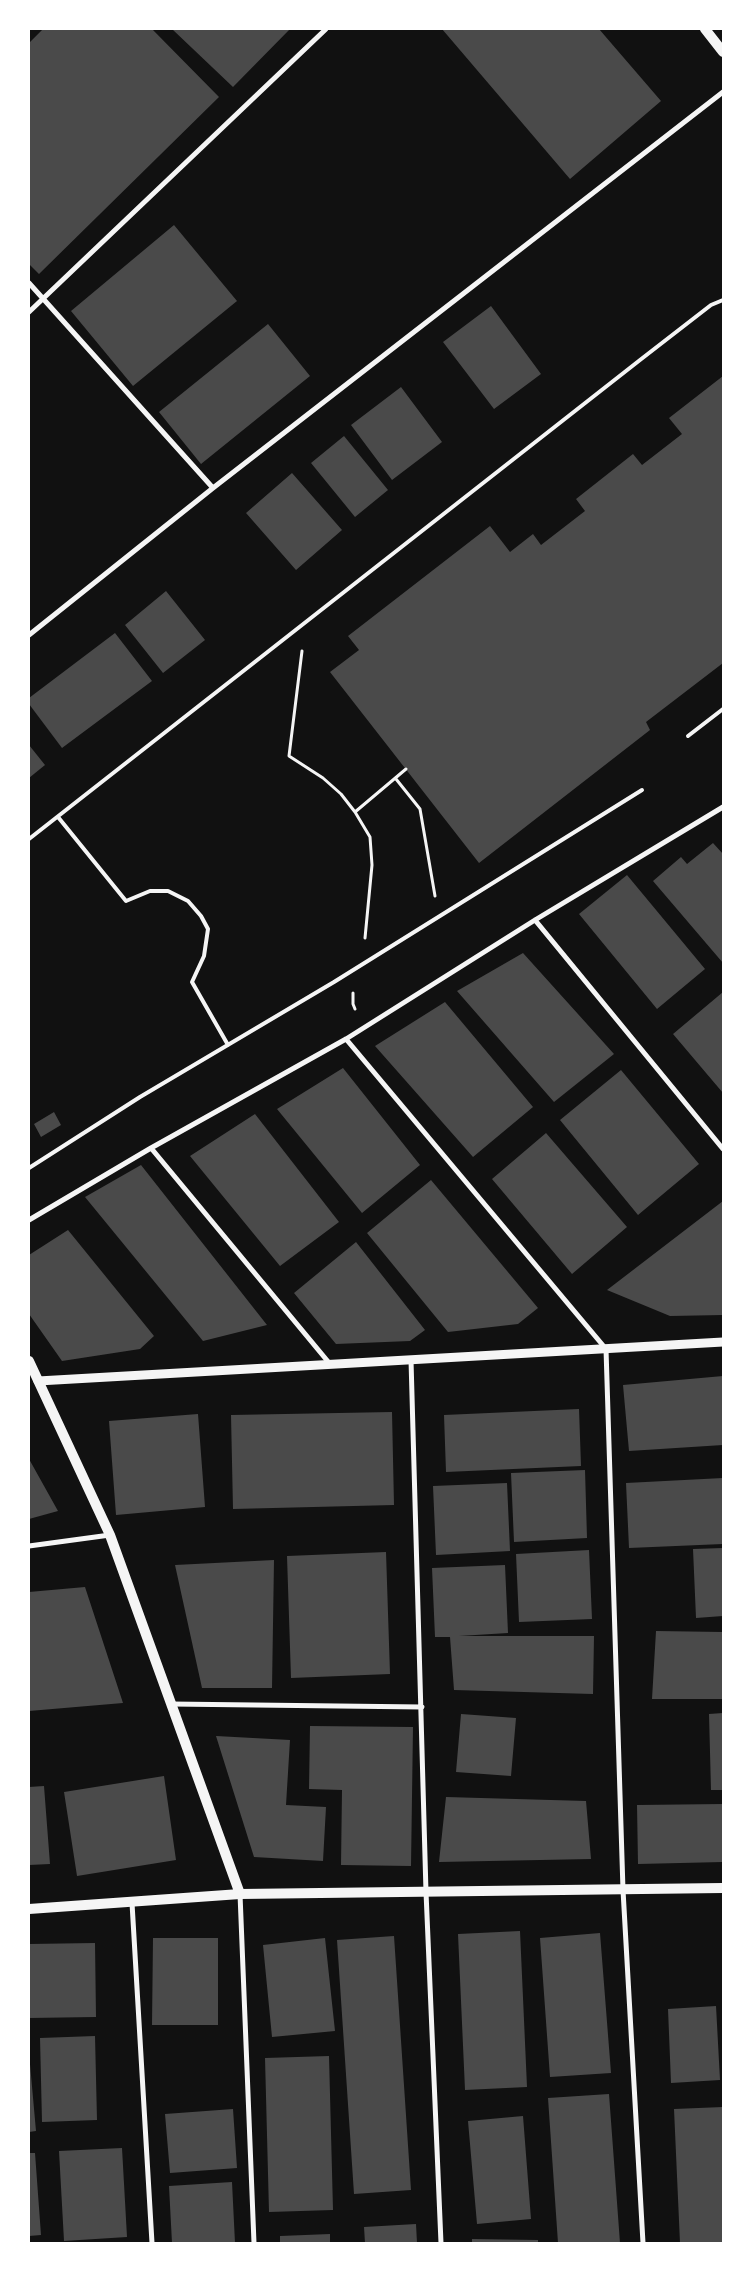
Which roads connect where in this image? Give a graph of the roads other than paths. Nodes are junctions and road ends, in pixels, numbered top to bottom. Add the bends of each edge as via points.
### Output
1 (326, 29) edge
2 (705, 29) edge
3 (723, 52) edge
4 (723, 92) edge
5 (29, 282) edge
6 (43, 298) junction
7 (723, 300) edge
8 (29, 312) edge
9 (213, 488) junction
10 (29, 635) edge
11 (723, 709) edge
12 (688, 736) dead end
13 (642, 790) dead end
14 (723, 807) edge
15 (58, 817) junction
16 (29, 839) edge
17 (536, 920) junction
18 (346, 1039) junction
19 (228, 1046) junction
20 (151, 1148) junction
21 (723, 1150) edge
22 (29, 1168) edge
23 (29, 1220) edge
24 (723, 1342) edge
25 (606, 1349) junction
26 (411, 1360) junction
27 (29, 1361) edge
28 (330, 1364) junction
29 (38, 1381) junction
30 (110, 1534) junction
31 (29, 1546) edge
32 (171, 1704) junction
33 (422, 1707) junction
34 (723, 1888) edge
35 (623, 1890) junction
36 (426, 1892) junction
37 (240, 1894) junction
38 (132, 1903) junction
39 (29, 1909) edge
40 (152, 2243) edge
41 (254, 2243) edge
42 (441, 2243) edge
43 (643, 2243) edge

1 - 6 street
2 - 3 main road
4 - 9 street
5 - 6 street
6 - 8 street
6 - 9 street
7 - 15 lane via 711,305 640,360
9 - 10 street
11 - 12 lane
13 - 19 lane
14 - 17 street
15 - 16 lane
15 - 19 lane via 126,901 150,891 168,891 188,901 201,916 208,930 204,956 192,982
17 - 18 street
17 - 21 street
18 - 20 street
18 - 25 street
19 - 22 lane
20 - 23 street
20 - 28 street
24 - 25 street
25 - 26 street
25 - 35 street
26 - 28 street
26 - 33 street
27 - 29 main road
28 - 29 street
29 - 30 main road
30 - 31 street
30 - 32 main road
32 - 33 street
32 - 37 main road
33 - 36 street
34 - 35 main road
35 - 36 main road
35 - 43 street
36 - 37 main road
36 - 42 street
37 - 38 main road
37 - 41 street
38 - 39 main road
38 - 40 street

